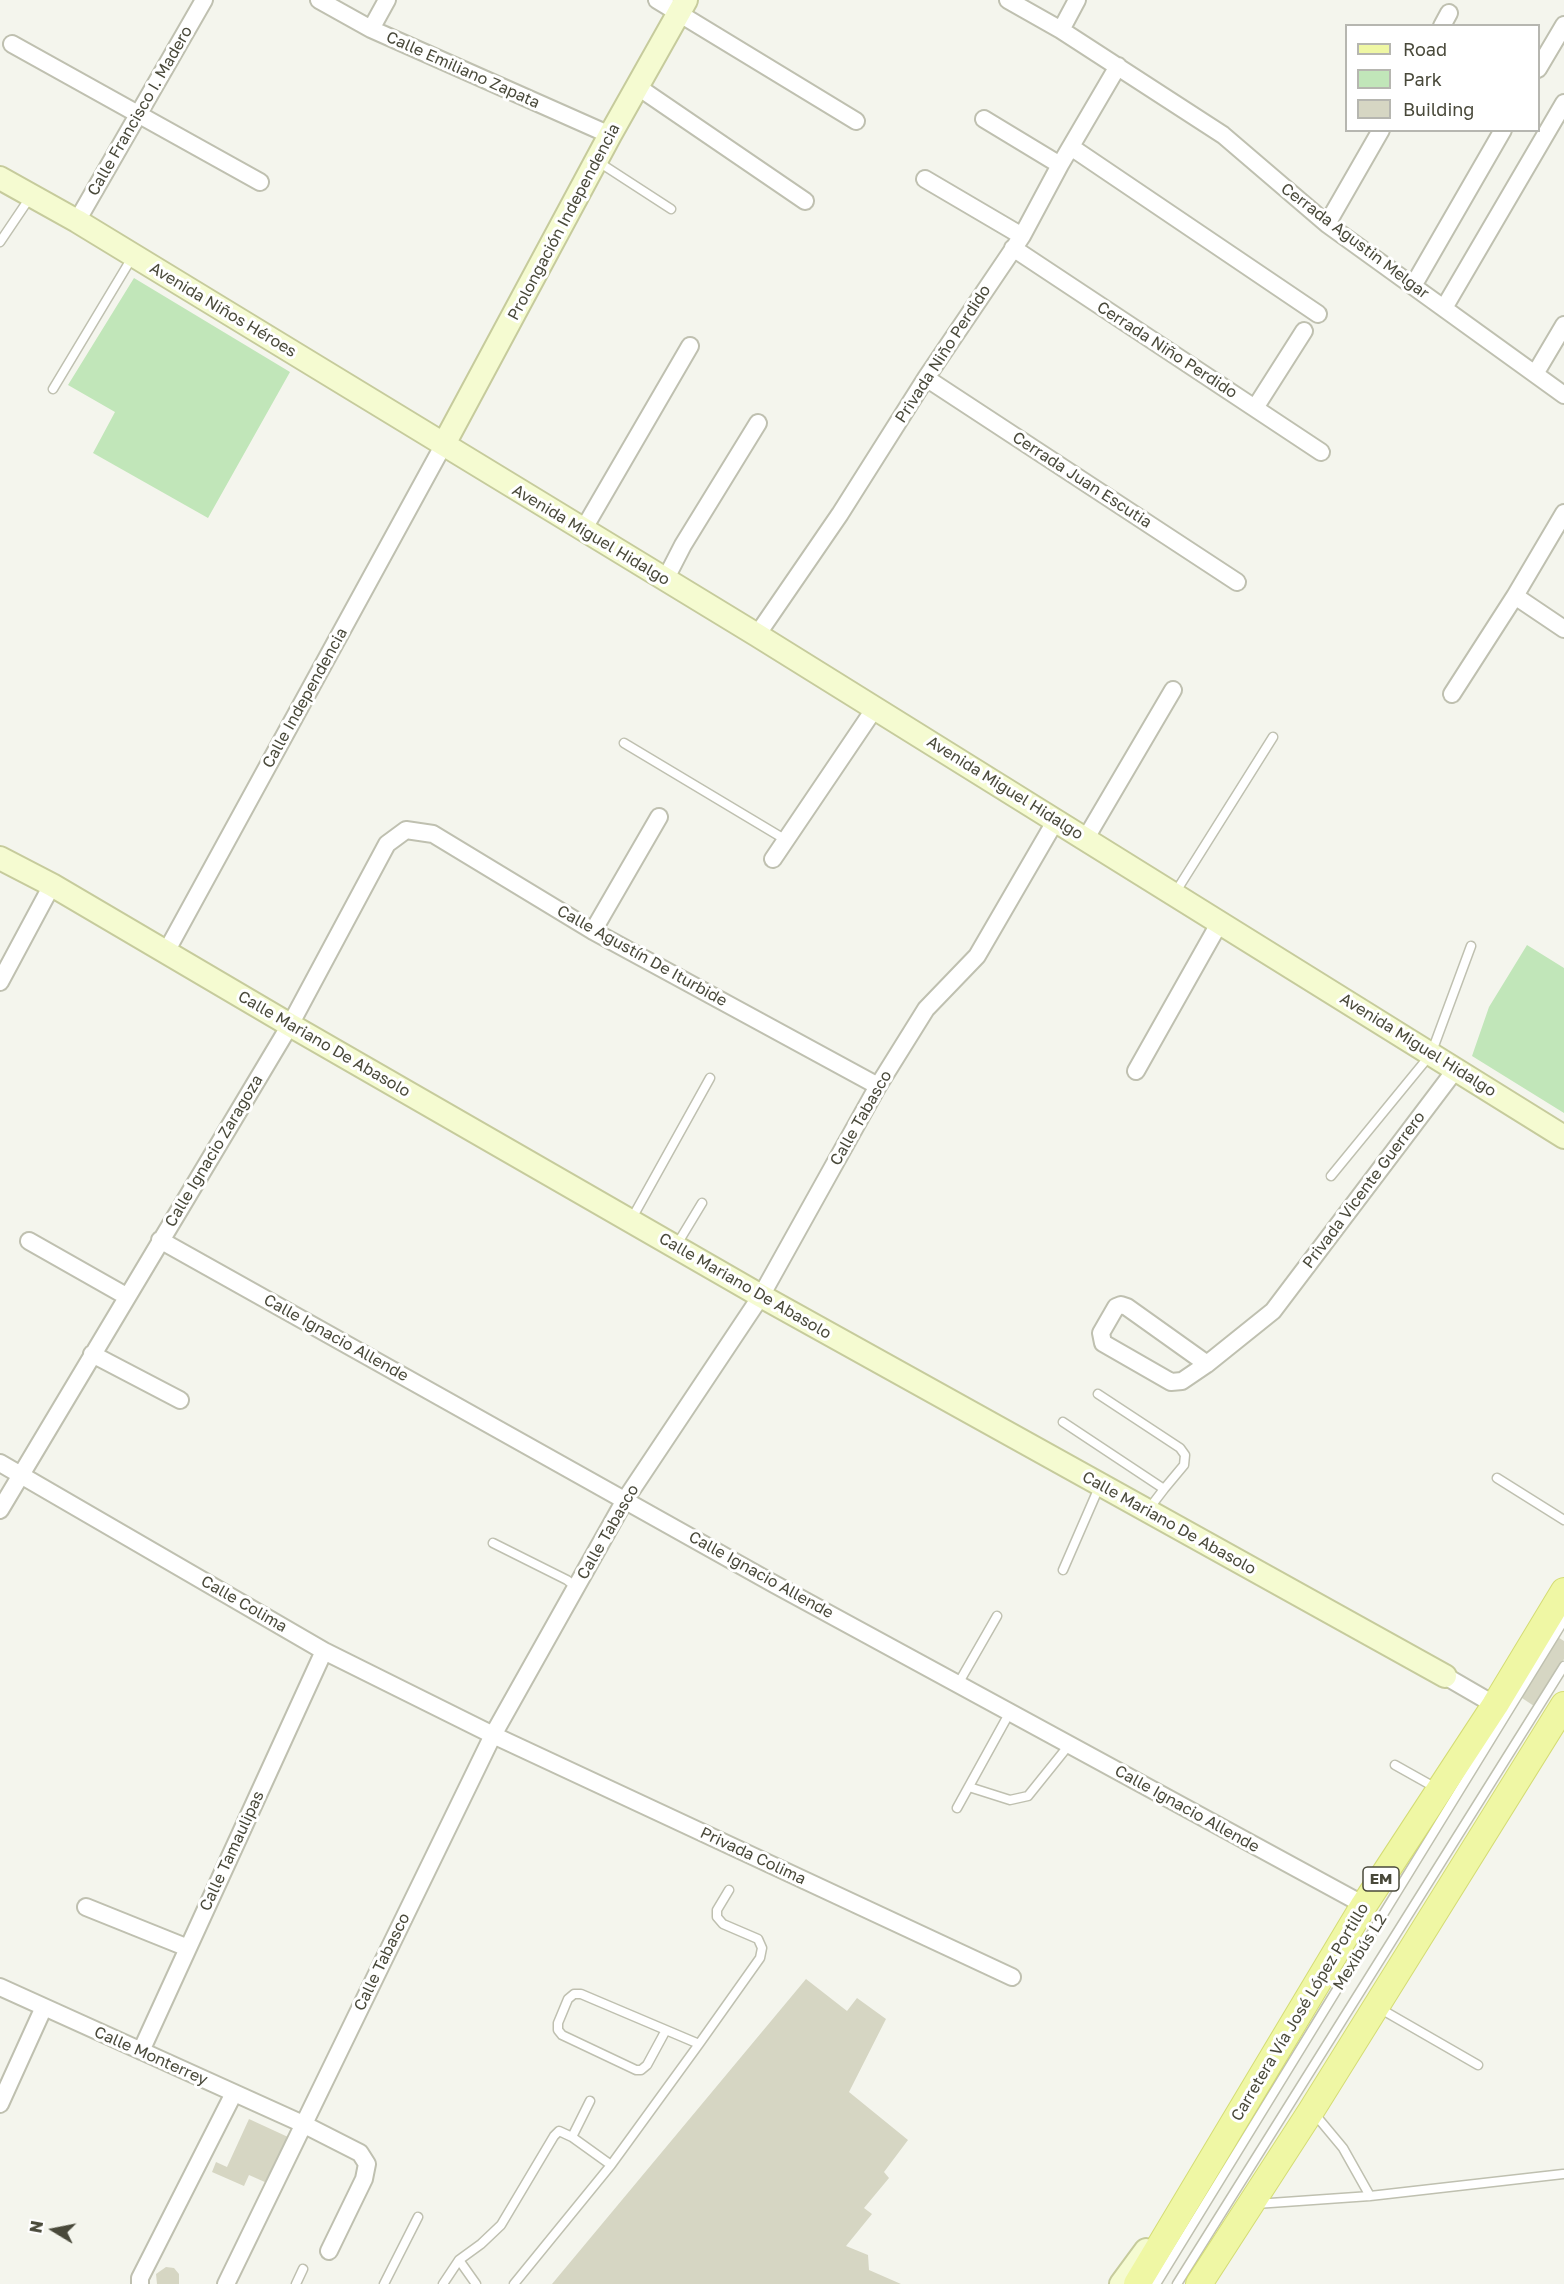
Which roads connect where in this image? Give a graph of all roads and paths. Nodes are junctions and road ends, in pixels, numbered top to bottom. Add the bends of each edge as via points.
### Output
1 (204, 0) edge
2 (319, 0) edge
3 (387, 0) edge
4 (657, 0) edge
5 (1008, 0) edge
6 (1077, 0) edge
7 (682, 7) edge
8 (1564, 25) edge
9 (371, 29) junction
10 (1061, 30) junction
11 (12, 44) dead end
12 (1118, 66) junction
13 (1540, 67) edge
14 (638, 87) junction
15 (1564, 104) edge
16 (137, 114) junction
17 (984, 119) dead end
18 (856, 121) dead end
19 (1380, 132) edge
20 (1502, 132) edge
21 (610, 135) junction
22 (1071, 147) junction
23 (596, 160) junction
24 (1060, 165) junction
25 (0, 178) edge
26 (924, 179) dead end
27 (260, 182) dead end
28 (31, 195) junction
29 (805, 201) dead end
30 (671, 210) dead end
31 (77, 221) junction
32 (1327, 224) junction
33 (0, 242) edge
34 (1018, 242) junction
35 (133, 255) junction
36 (1413, 286) junction
37 (1444, 308) junction
38 (1318, 314) dead end
39 (1564, 325) edge
40 (1304, 331) dead end
41 (690, 346) dead end
42 (1535, 374) junction
43 (926, 378) junction
44 (53, 389) dead end
45 (1564, 395) edge
46 (1255, 408) junction
47 (758, 423) dead end
48 (444, 444) junction
49 (1321, 452) dead end
50 (1564, 513) edge
51 (583, 530) junction
52 (665, 580) junction
53 (1237, 582) dead end
54 (1515, 596) junction
55 (1564, 629) edge
56 (757, 635) junction
57 (1173, 690) dead end
58 (1452, 694) dead end
59 (875, 708) junction
60 (1273, 737) dead end
61 (624, 743) dead end
62 (659, 817) dead end
63 (1056, 820) junction
64 (406, 830) joint
65 (1086, 838) junction
66 (786, 840) junction
67 (0, 858) edge
68 (773, 859) dead end
69 (52, 885) junction
70 (1174, 894) junction
71 (1220, 922) junction
72 (593, 931) junction
73 (1471, 946) dead end
74 (166, 952) junction
75 (0, 982) edge
76 (290, 1025) junction
77 (1431, 1054) junction
78 (1456, 1069) junction
79 (1136, 1071) dead end
80 (710, 1078) dead end
81 (878, 1086) junction
82 (1564, 1137) edge
83 (1331, 1176) dead end
84 (702, 1203) dead end
85 (631, 1221) junction
86 (160, 1240) junction
87 (29, 1241) dead end
88 (675, 1246) junction
89 (126, 1296) junction
90 (761, 1296) junction
91 (92, 1354) junction
92 (1207, 1364) junction
93 (1098, 1394) dead end
94 (180, 1400) dead end
95 (1063, 1422) dead end
96 (0, 1463) edge
97 (20, 1474) junction
98 (1497, 1478) dead end
99 (1100, 1484) junction
100 (1164, 1489) junction
101 (625, 1500) junction
102 (0, 1510) edge
103 (1147, 1511) junction
104 (1564, 1520) edge
105 (493, 1543) dead end
106 (1063, 1570) dead end
107 (576, 1587) junction
108 (1564, 1591) edge
109 (997, 1616) dead end
110 (1564, 1620) edge
111 (324, 1651) junction
112 (1564, 1666) edge
113 (1445, 1677) joint
114 (958, 1684) junction
115 (1495, 1705) junction
116 (1564, 1705) edge
117 (1010, 1712) junction
118 (494, 1735) junction
119 (1069, 1745) junction
120 (1395, 1765) dead end
121 (969, 1787) junction
122 (1439, 1790) junction
123 (957, 1808) dead end
124 (729, 1890) dead end
125 (1364, 1905) junction
126 (86, 1907) dead end
127 (188, 1948) junction
128 (1012, 1977) dead end
129 (0, 1987) edge
130 (45, 2007) junction
131 (1377, 2007) junction
132 (666, 2030) junction
133 (699, 2044) junction
134 (141, 2051) junction
135 (1478, 2065) dead end
136 (234, 2093) junction
137 (590, 2101) dead end
138 (0, 2104) edge
139 (1311, 2111) junction
140 (303, 2124) junction
141 (572, 2137) junction
142 (611, 2164) junction
143 (1204, 2171) junction
144 (1563, 2174) edge
145 (1370, 2196) junction
146 (1251, 2204) junction
147 (418, 2217) dead end
148 (329, 2251) dead end
149 (459, 2260) junction
150 (303, 2269) dead end
151 (140, 2284) edge
152 (226, 2284) edge
153 (296, 2284) edge
154 (384, 2284) edge
155 (443, 2284) edge
156 (476, 2284) edge
157 (514, 2284) edge
158 (1121, 2284) edge
159 (1137, 2284) edge
160 (1156, 2284) edge
161 (1177, 2284) edge
162 (1199, 2284) edge
163 (1211, 2284) edge

1 - 16 street, Calle Francisco I. Madero
2 - 9 street, Calle Emiliano Zapata
3 - 9 street
4 - 7 street
5 - 10 street, Cerrada Agustin Melgar
6 - 10 street
7 - 14 street, Prolongación Independencia
7 - 18 street
8 - 13 street
9 - 21 street, Calle Emiliano Zapata
10 - 12 street, Cerrada Agustin Melgar
11 - 16 street
12 - 22 street, Privada Niño Perdido
12 - 32 street, Cerrada Agustin Melgar via 1223,135
14 - 21 street, Prolongación Independencia
14 - 29 street
15 - 37 street
16 - 27 street
16 - 31 street, Calle Francisco I. Madero
17 - 24 street
19 - 32 street
20 - 36 street
21 - 23 street, Prolongación Independencia
22 - 24 street, Privada Niño Perdido
22 - 38 street
23 - 30 lane
23 - 48 street, Prolongación Independencia
24 - 34 street, Privada Niño Perdido
25 - 28 street, Avenida Niños Héroes
26 - 34 street, Cerrada Niño Perdido
28 - 31 street, Avenida Niños Héroes
28 - 33 lane
31 - 35 street, Avenida Niños Héroes
32 - 36 street, Cerrada Agustin Melgar
34 - 43 street, Privada Niño Perdido
34 - 46 street, Cerrada Niño Perdido
35 - 44 lane
35 - 48 street, Avenida Niños Héroes
36 - 37 street, Cerrada Agustin Melgar
37 - 42 street, Cerrada Agustin Melgar
39 - 42 street
40 - 46 street
41 - 51 street
42 - 45 street, Cerrada Agustin Melgar
43 - 53 street, Cerrada Juan Escutia
43 - 56 street, Privada Niño Perdido
46 - 49 street, Cerrada Niño Perdido
47 - 52 street via 682,545
48 - 51 street, Avenida Miguel Hidalgo
48 - 74 street, Calle Independencia
50 - 54 street
51 - 52 street, Avenida Miguel Hidalgo
52 - 56 street, Avenida Miguel Hidalgo
54 - 55 street
54 - 58 street
56 - 59 street, Avenida Miguel Hidalgo
57 - 65 street
59 - 63 street, Avenida Miguel Hidalgo
59 - 66 street
60 - 70 lane
61 - 66 lane
62 - 72 street
63 - 65 street, Avenida Miguel Hidalgo
63 - 81 street, Calle Tabasco via 976,956 926,1010
64 - 72 street, Calle Agustín De Iturbide via 433,834
64 - 76 street, Calle Ignacio Zaragoza via 387,844
65 - 70 street, Avenida Miguel Hidalgo
66 - 68 street
67 - 69 street, Calle Mariano De Abasolo
69 - 74 street, Calle Mariano De Abasolo
69 - 75 street
70 - 71 street, Avenida Miguel Hidalgo
71 - 77 street, Avenida Miguel Hidalgo
71 - 79 street
72 - 81 street, Calle Agustín De Iturbide
73 - 77 lane
74 - 76 street, Calle Mariano De Abasolo
76 - 85 street, Calle Mariano De Abasolo
76 - 86 street, Calle Ignacio Zaragoza
77 - 78 street, Avenida Miguel Hidalgo
77 - 83 lane
78 - 82 street, Avenida Miguel Hidalgo
78 - 92 street, Privada Vicente Guerrero via 1273,1311
80 - 85 lane
81 - 90 street, Calle Tabasco
84 - 88 lane
85 - 88 street, Calle Mariano De Abasolo
86 - 89 street, Calle Ignacio Zaragoza
86 - 101 street, Calle Ignacio Allende
87 - 89 street
88 - 90 street, Calle Mariano De Abasolo
89 - 91 street, Calle Ignacio Zaragoza
90 - 99 street, Calle Mariano De Abasolo
90 - 101 street, Calle Tabasco
91 - 94 street
91 - 97 street, Calle Ignacio Zaragoza
92 - 92 street, Privada Vicente Guerrero via 1121,1305 1101,1333 1103,1344 1171,1382 1182,1381
93 - 100 lane via 1185,1455 1184,1465
95 - 100 lane
96 - 97 street, Calle Colima
97 - 102 street, Calle Ignacio Zaragoza
97 - 111 street, Calle Colima
98 - 104 lane
99 - 103 street, Calle Mariano De Abasolo
99 - 106 lane
100 - 103 lane
101 - 107 street, Calle Tabasco
101 - 114 street, Calle Ignacio Allende
103 - 113 street, Calle Mariano De Abasolo
105 - 107 lane
107 - 118 street, Calle Tabasco
108 - 115 main road, Carretera Vía José López Portillo / EM
109 - 114 lane
110 - 160 lane, Mexibús L2
111 - 118 street, Calle Colima
111 - 127 street, Calle Tamaulipas
112 - 161 lane, Mexibús L2
113 - 115 street, Calle Mariano De Abasolo
114 - 117 street, Calle Ignacio Allende
115 - 122 main road, Carretera Vía José López Portillo / EM
116 - 131 main road
117 - 119 street, Calle Ignacio Allende
117 - 121 lane
118 - 128 street, Privada Colima
118 - 140 street, Calle Tabasco
119 - 121 lane via 1028,1797 1010,1800
119 - 125 street, Calle Ignacio Allende
120 - 122 lane
121 - 123 lane
122 - 125 main road, Carretera Vía José López Portillo / EM
124 - 133 lane via 717,1917 723,1924 758,1939 762,1948 760,1958
125 - 143 main road, Carretera Vía José López Portillo / EM
126 - 127 street
127 - 134 street, Calle Tamaulipas
129 - 130 street, Calle Monterrey
130 - 134 street, Calle Monterrey
130 - 138 street
131 - 135 lane
131 - 139 main road
132 - 132 lane via 581,1994 568,1999 558,2022 562,2035 636,2070 647,2065
132 - 133 lane
133 - 142 lane
134 - 136 street, Calle Monterrey
136 - 140 street, Calle Monterrey
136 - 151 street
137 - 141 lane
139 - 145 lane via 1343,2148
139 - 146 main road
140 - 148 street, Calle Monterrey via 360,2153 367,2164 364,2179
140 - 152 street, Calle Tabasco
141 - 142 lane
141 - 149 lane via 559,2131 554,2136 501,2225
142 - 157 lane
143 - 158 street
143 - 159 main road, Carretera Vía José López Portillo / EM
144 - 145 lane
145 - 146 lane
146 - 162 main road
146 - 163 street
147 - 154 lane
149 - 155 lane
149 - 156 lane
150 - 153 lane

